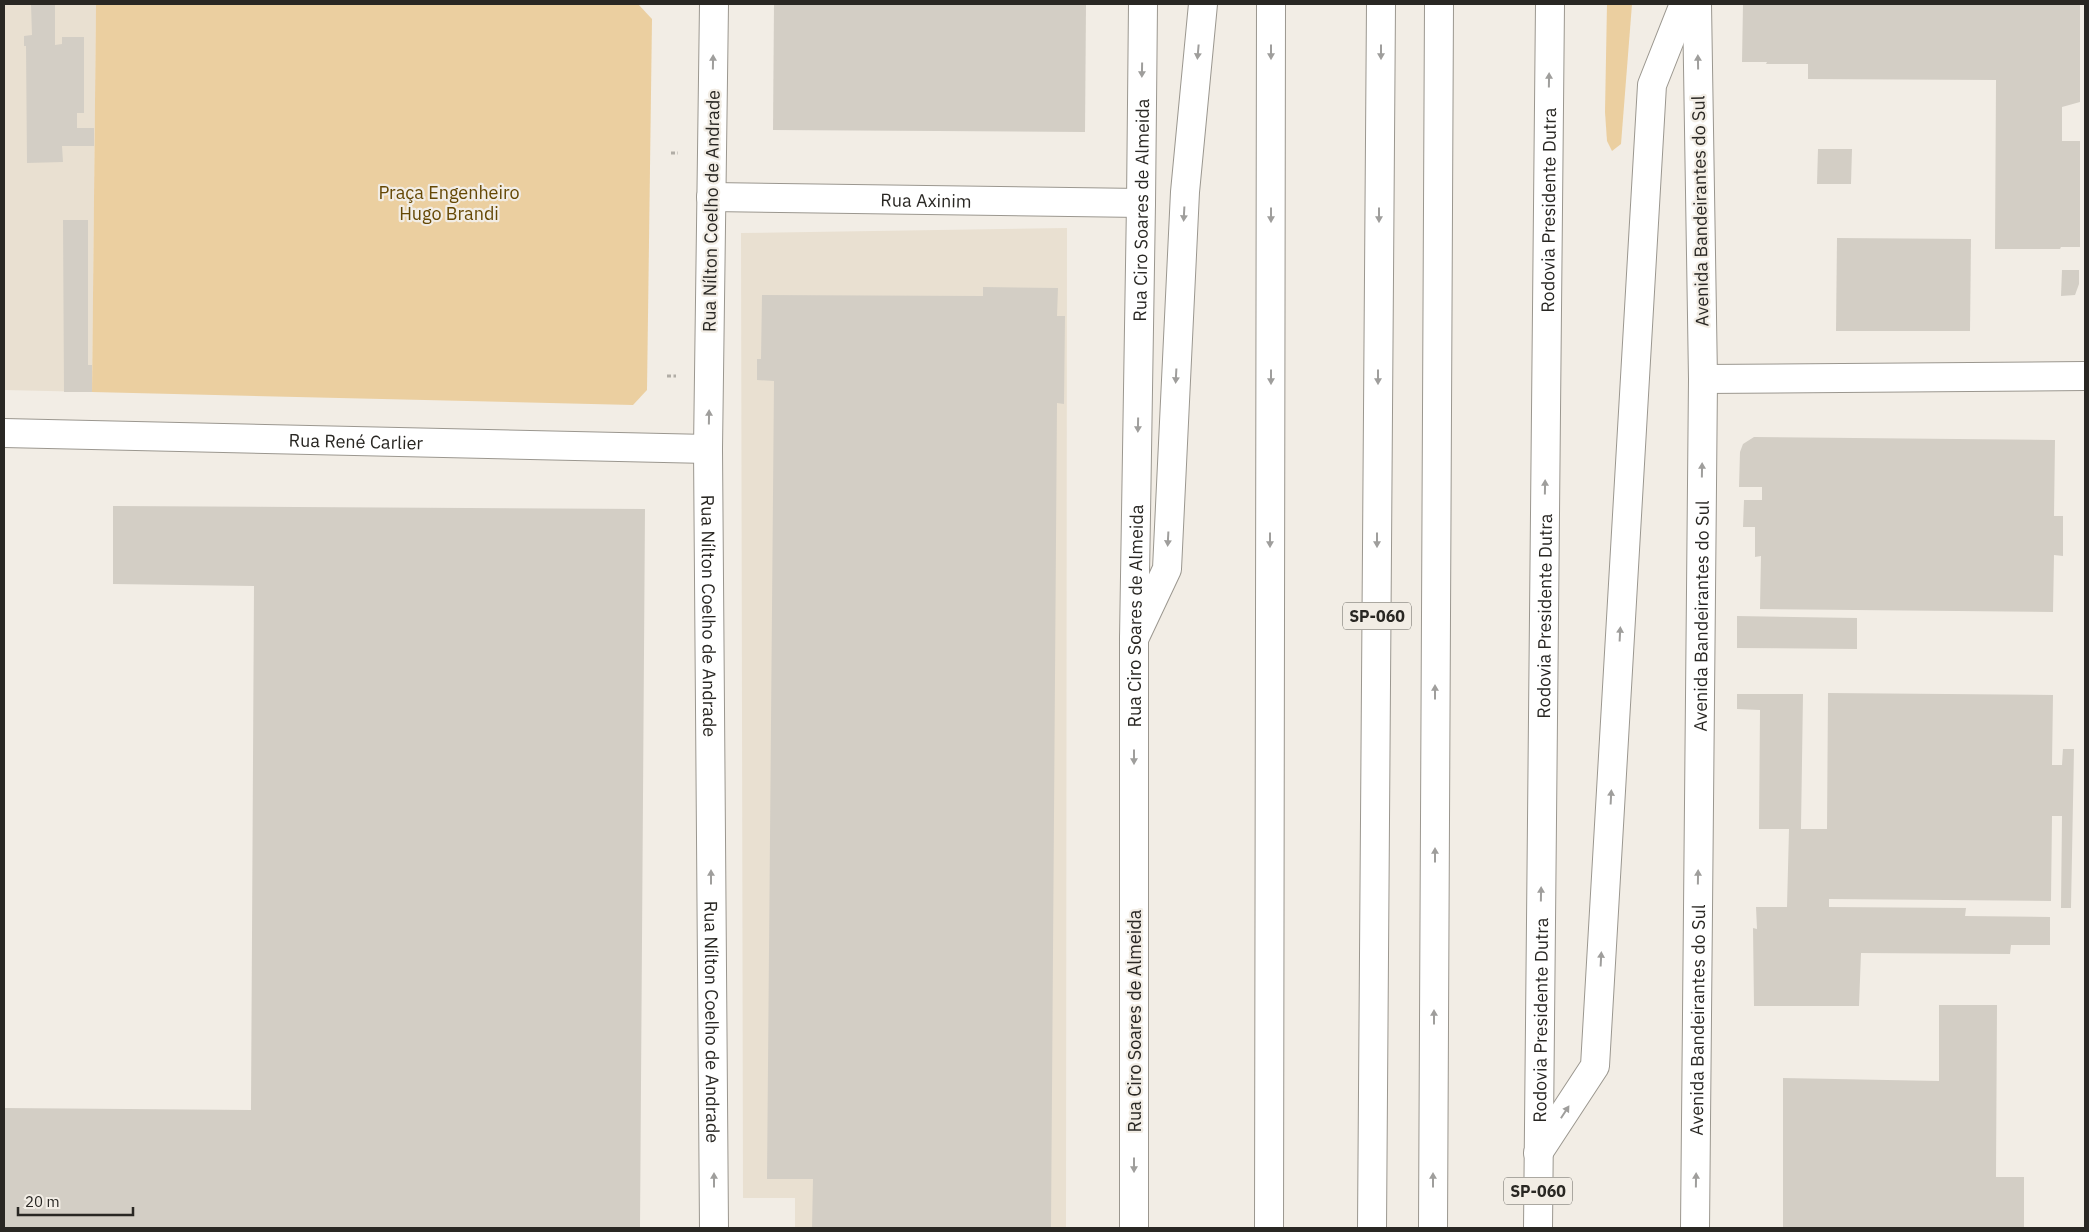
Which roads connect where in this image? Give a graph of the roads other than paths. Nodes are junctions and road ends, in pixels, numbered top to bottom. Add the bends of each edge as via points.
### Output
1 (714, 4) edge
2 (1143, 4) edge
3 (1203, 4) edge
4 (1271, 4) edge
5 (1381, 4) edge
6 (1439, 4) edge
7 (1550, 4) edge
8 (1684, 4) edge
9 (1697, 4) edge
10 (711, 197) junction
11 (1142, 203) junction
12 (2085, 376) edge
13 (1703, 379) junction
14 (4, 433) edge
15 (708, 449) junction
16 (1134, 639) junction
17 (1538, 1153) junction
18 (714, 1228) edge
19 (1134, 1228) edge
20 (1269, 1228) edge
21 (1372, 1228) edge
22 (1433, 1228) edge
23 (1538, 1228) edge
24 (1695, 1228) edge

10 -> 1 main road, Rua Nílton Coelho de Andrade
2 -> 11 main road, Rua Ciro Soares de Almeida
3 -> 16 main road via 1185,192 1167,569
4 -> 20 main road
5 -> 21 main road, SP-060
22 -> 6 main road, SP-060
17 -> 7 main road, Rodovia Presidente Dutra / SP-060
17 -> 8 main road via 1595,1066 1652,85
13 -> 9 main road, Avenida Bandeirantes do Sul
10 - 11 main road, Rua Axinim
15 -> 10 main road, Rua Nílton Coelho de Andrade
11 -> 16 main road, Rua Ciro Soares de Almeida
12 - 13 main road
24 -> 13 main road, Avenida Bandeirantes do Sul
14 - 15 main road, Rua René Carlier
18 -> 15 main road, Rua Nílton Coelho de Andrade
16 -> 19 main road, Rua Ciro Soares de Almeida
17 - 23 main road, Rodovia Presidente Dutra / SP-060

